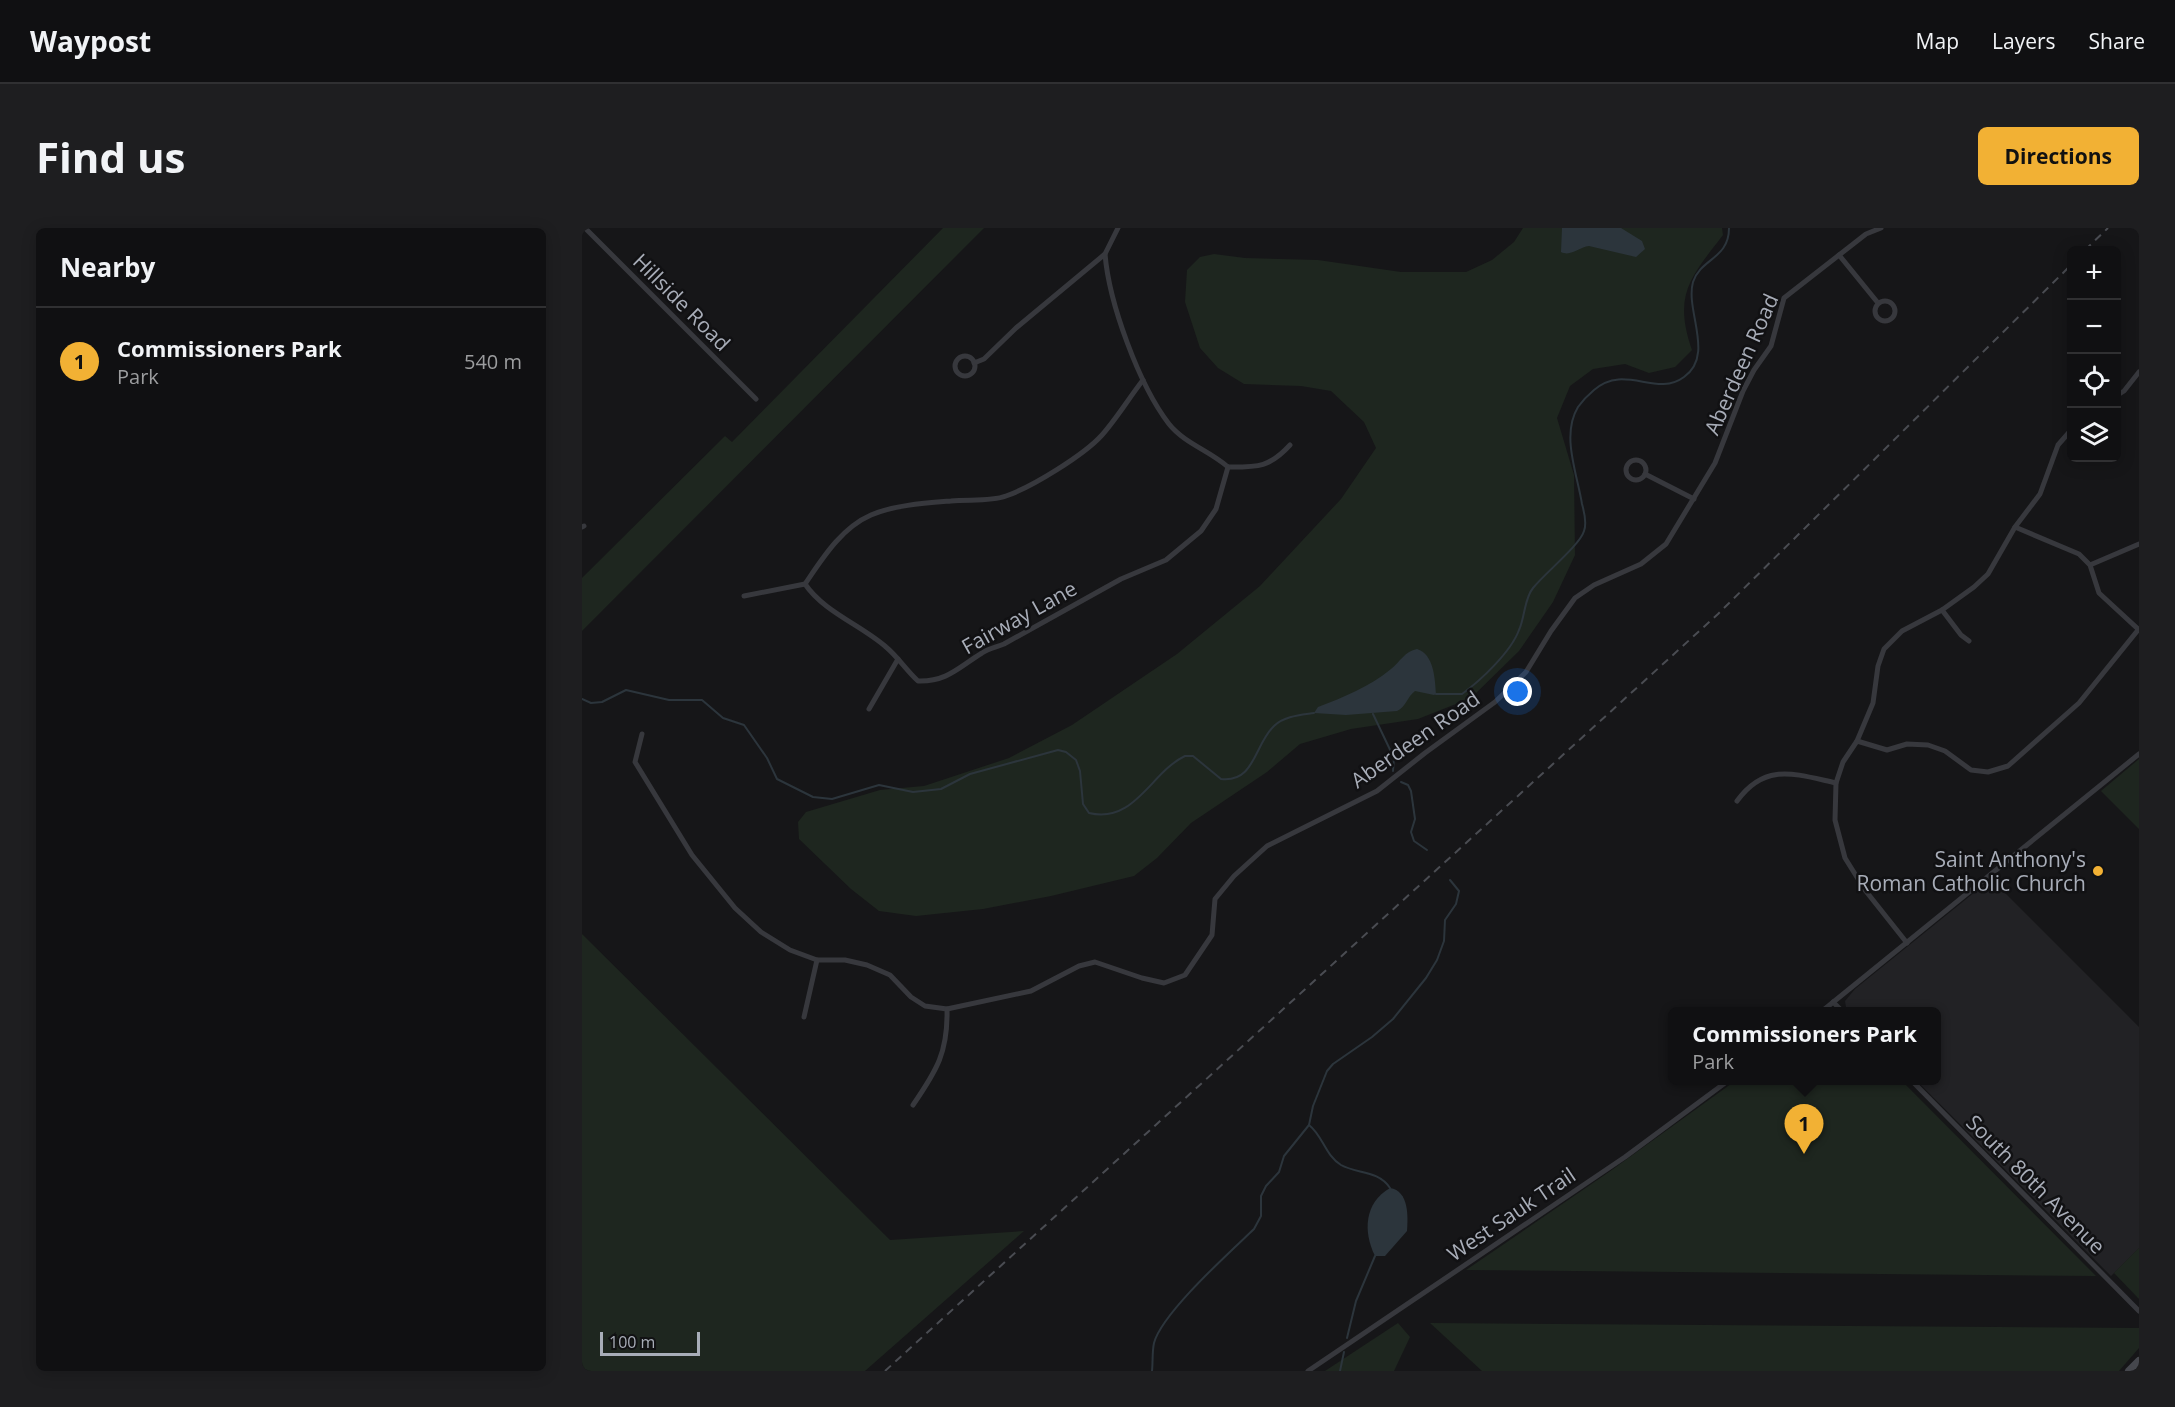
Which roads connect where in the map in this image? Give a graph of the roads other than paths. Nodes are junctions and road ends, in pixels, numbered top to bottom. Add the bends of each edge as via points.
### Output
1 (585, 228) edge
2 (1118, 228) edge
3 (1881, 228) edge
4 (1105, 254) junction
5 (1839, 255) junction
6 (1878, 303) dead end
7 (974, 363) dead end
8 (2139, 372) edge
9 (1143, 380) junction
10 (2121, 393) edge
11 (756, 399) dead end
12 (2067, 435) edge
13 (1290, 445) dead end
14 (1228, 467) junction
15 (1645, 474) dead end
16 (1694, 499) junction
17 (2015, 527) junction
18 (2139, 544) edge
19 (2090, 564) junction
20 (805, 584) junction
21 (744, 596) dead end
22 (1942, 610) junction
23 (2139, 630) edge
24 (1969, 641) dead end
25 (898, 659) junction
26 (869, 709) dead end
27 (642, 734) dead end
28 (1857, 741) junction
29 (2139, 754) edge
30 (1836, 783) junction
31 (1737, 801) dead end
32 (1907, 943) junction
33 (817, 960) junction
34 (1833, 1002) junction
35 (1826, 1007) edge
36 (1839, 1007) edge
37 (947, 1009) junction
38 (804, 1017) dead end
39 (1723, 1085) edge
40 (1916, 1085) edge
41 (913, 1105) dead end
42 (2139, 1311) edge
43 (2139, 1361) edge
44 (1308, 1371) edge
45 (2129, 1371) edge

1 - 11 street, Hillside Road
2 - 4 street
3 - 5 street, Aberdeen Road via 1866,234
4 - 7 street via 984,359
4 - 9 street via 1113,304
5 - 6 street
5 - 16 street, Aberdeen Road via 1784,298 1771,346 1743,391 1715,463
8 - 10 street
9 - 14 street via 1170,425
9 - 20 street via 1101,436 1035,482 1004,497 940,502 869,516 827,552
12 - 17 street via 2058,445 2040,494
13 - 14 street via 1277,459 1260,467
14 - 25 street, Fairway Lane via 1216,509 1201,531 1166,560 1121,579 983,652 946,676 918,681
15 - 16 street
16 - 37 street, Aberdeen Road via 1666,544 1641,564 1575,598 1526,672 1496,702 1377,791 1267,846 1234,876 1215,899 1212,935 1185,975 1164,983 1095,962 1031,991
17 - 19 street via 2079,554
17 - 22 street via 1988,574
18 - 19 street
19 - 23 street via 2099,593
20 - 21 street
20 - 25 street, Fairway Lane via 813,596 886,646
22 - 24 street
22 - 28 street via 1902,631 1884,649 1873,703
23 - 28 street via 2079,703 2008,766 1988,772 1971,770 1945,751 1929,745 1907,744 1887,750
25 - 26 street
27 - 33 street, Aberdeen Road via 634,762 692,855 735,908 761,932 790,950
28 - 30 street via 1843,762
29 - 32 street
30 - 31 street via 1790,773 1767,774 1746,788
30 - 32 street via 1835,820 1845,858
32 - 34 street
33 - 37 street, Aberdeen Road via 867,965 890,975 925,1006
33 - 38 street
34 - 35 street
34 - 36 street
37 - 41 street via 948,1034 936,1073
39 - 44 street, West Sauk Trail via 1625,1157
40 - 42 street, South 80th Avenue
43 - 45 main road

